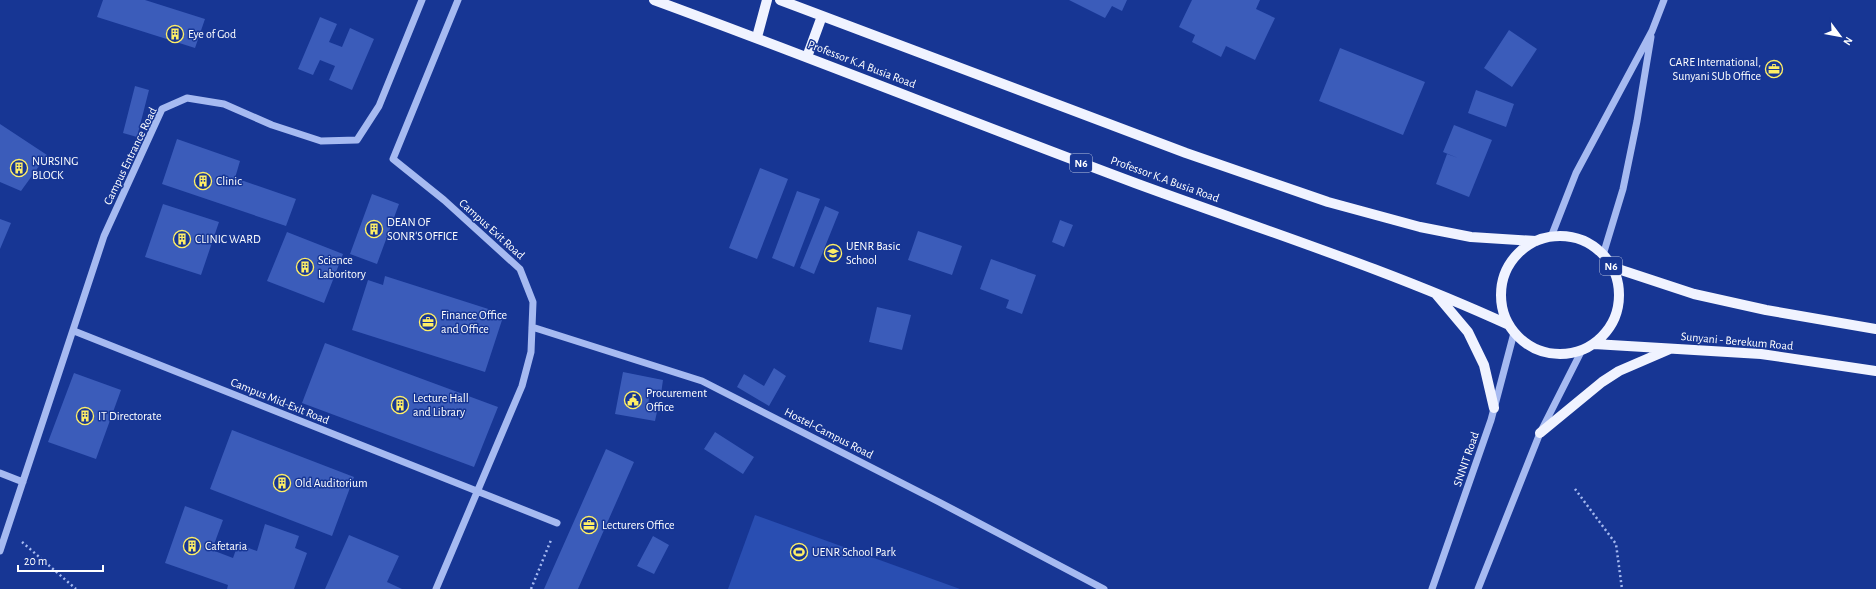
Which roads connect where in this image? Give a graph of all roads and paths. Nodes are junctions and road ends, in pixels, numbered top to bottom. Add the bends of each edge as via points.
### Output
1 (422, 0) edge
2 (458, 0) edge
3 (654, 0) edge
4 (767, 0) edge
5 (780, 0) edge
6 (1664, 0) edge
7 (822, 16) junction
8 (1652, 31) junction
9 (757, 37) junction
10 (807, 57) junction
11 (1551, 237) junction
12 (1536, 241) junction
13 (1603, 255) junction
14 (1612, 267) junction
15 (1434, 292) junction
16 (532, 327) junction
17 (1876, 328) edge
18 (1511, 329) junction
19 (74, 331) junction
20 (1594, 344) junction
21 (1673, 348) junction
22 (1582, 350) junction
23 (1876, 370) edge
24 (1494, 408) junction
25 (1540, 433) junction
26 (0, 473) edge
27 (24, 482) junction
28 (1575, 489) dead end
29 (477, 492) junction
30 (557, 523) joint
31 (8, 530) junction
32 (0, 551) edge
33 (76, 589) edge
34 (436, 589) edge
35 (531, 589) edge
36 (1104, 589) edge
37 (1432, 589) edge
38 (1478, 589) edge
39 (1622, 589) edge

1 - 19 street, Campus Entrance Road via 379,106 357,140 321,141 272,125 224,104 187,98 162,109 104,236
2 - 16 street, Campus Exit Road via 393,159 444,200 520,269 533,302
3 - 9 main road, Professor K.A Busia Road / N6
4 - 9 main road
5 - 7 main road, N6
6 - 8 street
7 - 10 main road
7 - 12 main road, N6 via 1186,153 1328,202 1464,236
8 - 11 street via 1576,173
8 - 13 street via 1638,121 1623,189
9 - 10 main road, Professor K.A Busia Road / N6
10 - 15 main road, Professor K.A Busia Road / N6 via 1013,137
11 - 12 main road, N6
11 - 13 main road, N6 via 1570,237 1588,243
12 - 18 main road, N6 via 1522,250 1504,277 1501,294 1503,310
13 - 14 main road, N6
14 - 17 main road, N6 via 1701,295 1766,310
14 - 20 main road, N6 via 1619,287 1617,309 1609,329
15 - 18 main road, Professor K.A Busia Road / N6
15 - 24 main road via 1468,332 1484,365
16 - 29 street, Campus Exit Road via 531,352 522,386
16 - 36 street, Hostel-Campus Road via 702,381
18 - 22 main road, N6 via 1528,346 1545,353 1564,354
18 - 24 street, SNNIT Road
19 - 27 street, Campus Entrance Road
19 - 29 street, Campus Mid-Exit Road
20 - 21 main road, Sunyani - Berekum Road / N6
20 - 22 main road, N6
21 - 23 main road, Sunyani - Berekum Road / N6 via 1761,354
21 - 25 main road via 1619,371
22 - 25 street
24 - 37 street, SNNIT Road
25 - 38 street
26 - 27 street
27 - 31 street, Campus Entrance Road
28 - 39 path via 1616,544
29 - 30 street, Campus Mid-Exit Road
29 - 34 street, Campus Exit Road
30 - 35 path
31 - 32 street, Campus Entrance Road
31 - 33 path

